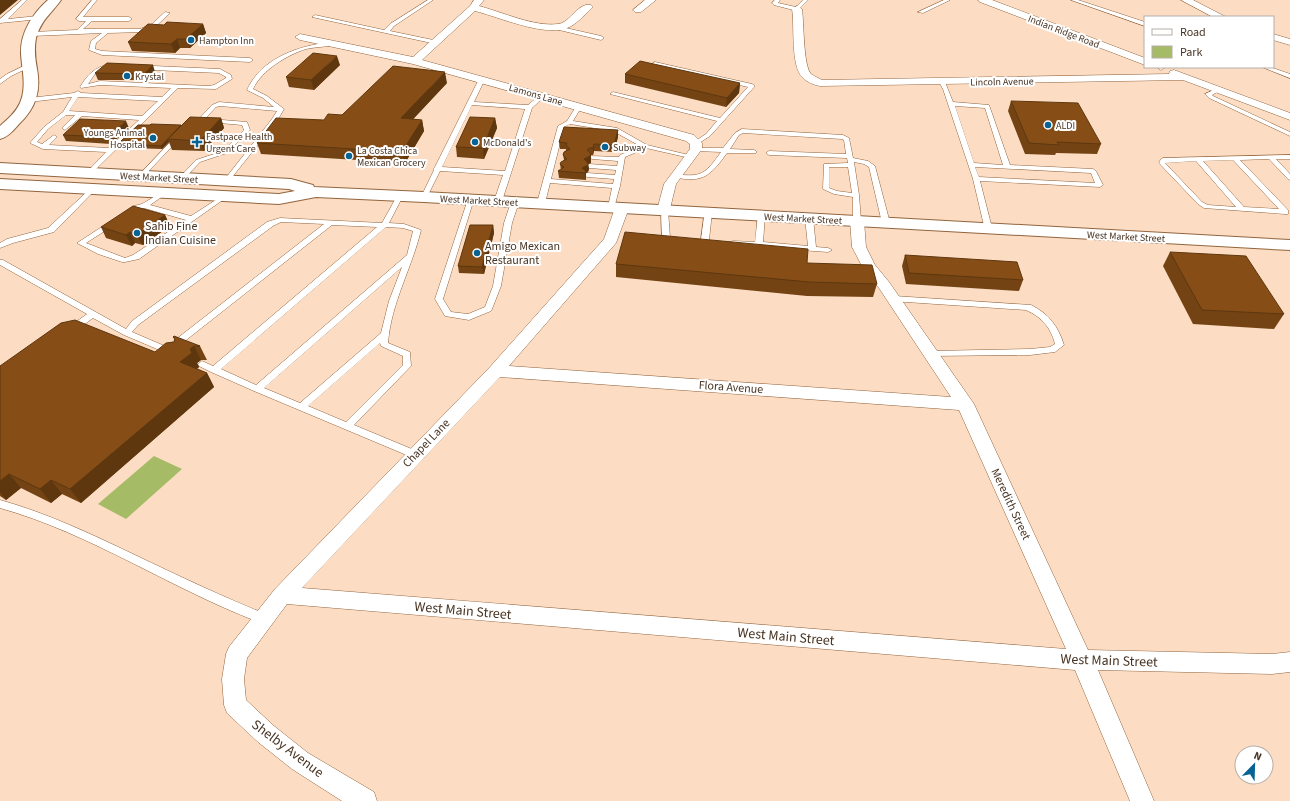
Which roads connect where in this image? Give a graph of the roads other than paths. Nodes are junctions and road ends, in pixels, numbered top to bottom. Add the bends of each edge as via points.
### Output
1 (25, 0) edge
2 (55, 0) edge
3 (95, 0) edge
4 (431, 0) edge
5 (651, 0) edge
6 (778, 0) edge
7 (806, 0) edge
8 (948, 0) edge
9 (983, 0) edge
10 (1073, 0) edge
11 (1186, 0) edge
12 (1211, 2) dead end
13 (476, 4) edge
14 (588, 6) dead end
15 (1200, 7) junction
16 (797, 9) junction
17 (638, 10) dead end
18 (921, 12) dead end
19 (167, 13) dead end
20 (1219, 16) edge
21 (315, 17) dead end
22 (38, 18) junction
23 (91, 19) junction
24 (129, 19) dead end
25 (1, 21) edge
26 (1144, 24) edge
27 (557, 28) junction
28 (78, 31) junction
29 (107, 31) junction
30 (387, 32) junction
31 (32, 34) junction
32 (300, 37) dead end
33 (1274, 37) edge
34 (601, 38) dead end
35 (436, 42) junction
36 (1290, 42) edge
37 (332, 44) junction
38 (250, 60) dead end
39 (415, 61) junction
40 (1144, 62) edge
41 (655, 64) edge
42 (30, 65) junction
43 (1163, 68) edge
44 (1268, 68) edge
45 (1290, 76) edge
46 (1184, 77) junction
47 (482, 78) junction
48 (0, 82) edge
49 (942, 82) junction
50 (83, 87) junction
51 (176, 87) junction
52 (1218, 90) junction
53 (613, 94) dead end
54 (76, 95) junction
55 (542, 96) junction
56 (162, 99) junction
57 (29, 100) junction
58 (469, 103) junction
59 (951, 104) junction
60 (579, 106) junction
61 (529, 107) junction
62 (281, 109) junction
63 (65, 113) junction
64 (1287, 113) edge
65 (80, 114) junction
66 (144, 118) junction
67 (720, 120) junction
68 (200, 121) junction
69 (569, 122) junction
70 (192, 124) edge
71 (64, 128) dead end
72 (182, 133) edge
73 (0, 134) edge
74 (1290, 134) edge
75 (54, 137) dead end
76 (645, 146) junction
77 (43, 147) junction
78 (694, 149) junction
79 (111, 150) junction
80 (725, 151) junction
81 (754, 152) dead end
82 (769, 153) dead end
83 (592, 157) edge
84 (1270, 157) junction
85 (1290, 157) edge
86 (1234, 158) junction
87 (622, 159) junction
88 (1198, 159) junction
89 (850, 160) junction
90 (971, 165) junction
91 (590, 166) edge
92 (1007, 166) junction
93 (0, 168) edge
94 (620, 168) junction
95 (436, 169) junction
96 (89, 173) junction
97 (507, 173) junction
98 (587, 175) edge
99 (141, 176) junction
100 (676, 176) junction
101 (618, 177) junction
102 (182, 178) junction
103 (1290, 178) edge
104 (976, 179) junction
105 (547, 182) junction
106 (0, 184) edge
107 (617, 186) junction
108 (225, 188) junction
109 (93, 189) junction
110 (164, 193) junction
111 (856, 195) junction
112 (400, 196) junction
113 (424, 197) junction
114 (471, 199) junction
115 (507, 201) junction
116 (541, 203) junction
117 (144, 206) junction
118 (617, 208) junction
119 (1242, 209) junction
120 (664, 210) junction
121 (708, 212) junction
122 (1287, 212) edge
123 (761, 216) junction
124 (809, 218) junction
125 (192, 219) junction
126 (1290, 219) edge
127 (857, 221) junction
128 (330, 222) junction
129 (886, 223) junction
130 (384, 225) junction
131 (988, 228) junction
132 (666, 238) edge
133 (705, 240) edge
134 (728, 242) edge
135 (759, 244) junction
136 (1290, 245) edge
137 (0, 246) edge
138 (812, 249) junction
139 (828, 250) dead end
140 (411, 255) junction
141 (0, 262) edge
142 (894, 299) junction
143 (93, 314) junction
144 (127, 333) junction
145 (384, 335) junction
146 (62, 336) edge
147 (167, 350) junction
148 (177, 354) edge
149 (931, 354) junction
150 (202, 364) dead end
151 (214, 370) junction
152 (496, 370) junction
153 (257, 389) junction
154 (965, 404) junction
155 (301, 407) junction
156 (347, 426) junction
157 (416, 455) junction
158 (1, 505) edge
159 (282, 595) junction
160 (264, 620) junction
161 (1082, 660) junction
162 (1290, 662) edge
163 (233, 679) joint
164 (365, 801) edge
165 (1142, 801) edge

1 - 25 lane
2 - 22 main road
3 - 23 lane via 79,19
4 - 30 lane via 392,25
5 - 17 street
6 - 16 lane via 776,4
7 - 16 lane
8 - 18 lane
9 - 40 street, Indian Ridge Road
10 - 26 lane
11 - 15 street
12 - 15 street
13 - 27 street via 487,11 522,22
13 - 35 street
14 - 27 street
15 - 20 street
16 - 49 street, Lincoln Avenue via 800,21 801,66 807,76 820,83
19 - 29 lane via 154,25 141,30
21 - 30 lane
22 - 25 lane
22 - 31 main road
23 - 24 lane
23 - 28 lane
27 - 34 lane
28 - 29 lane
28 - 31 lane
29 - 38 lane via 93,42 92,50 102,53
30 - 35 lane
31 - 42 main road via 28,48
32 - 37 street, Lamons Lane
33 - 36 street
35 - 39 street
37 - 39 street, Lamons Lane
37 - 62 lane via 314,45 289,53 254,80 250,90
39 - 47 street, Lamons Lane
41 - 67 lane via 752,86
42 - 48 lane
42 - 57 main road
43 - 46 street
44 - 45 lane
46 - 49 street, Lincoln Avenue
46 - 52 street
47 - 55 street, Lamons Lane
47 - 58 lane
49 - 59 lane
50 - 51 lane via 100,83
50 - 51 lane via 98,68 109,66 220,71 229,76 229,79 216,87
50 - 54 lane
51 - 56 lane
52 - 64 street
52 - 74 lane via 1208,94
53 - 67 lane
54 - 56 lane
54 - 57 lane
54 - 63 lane
55 - 60 street, Lamons Lane
55 - 61 lane
56 - 66 lane
57 - 73 main road via 16,120
58 - 61 lane
58 - 95 lane
59 - 90 lane
59 - 92 lane via 987,106
60 - 69 lane
60 - 78 street, Lamons Lane via 690,138
61 - 97 lane
62 - 68 lane via 219,104
62 - 108 lane
63 - 65 lane
63 - 77 lane via 46,128 33,143
65 - 66 lane
65 - 71 lane
66 - 79 lane
67 - 78 lane
68 - 70 lane
68 - 102 lane via 245,123 247,130 225,152 198,161
69 - 76 lane via 615,129
69 - 105 lane via 561,126 557,155
72 - 99 lane
75 - 77 lane
76 - 78 lane
76 - 87 lane via 622,156
77 - 79 lane
78 - 80 lane
78 - 100 street
79 - 96 lane
80 - 81 lane
80 - 89 lane via 742,131 843,137 847,139
80 - 100 lane via 708,172 700,177
82 - 89 lane
83 - 87 lane
84 - 85 lane
84 - 86 lane
84 - 103 lane
86 - 88 lane
86 - 122 lane
87 - 94 lane
88 - 119 lane
88 - 119 lane via 1163,160 1162,163 1206,207
89 - 111 lane
89 - 111 lane via 826,165 826,188 836,193
89 - 129 lane via 866,162 872,166
90 - 92 lane
90 - 104 lane
91 - 94 lane
92 - 104 lane via 1093,171 1100,186
93 - 96 main road, West Market Street
94 - 101 lane
95 - 97 lane
95 - 113 lane
96 - 99 main road, West Market Street
97 - 115 lane
98 - 101 lane
99 - 102 main road, West Market Street
100 - 120 street via 670,184
101 - 107 lane
102 - 108 main road, West Market Street
104 - 131 lane
105 - 107 lane
105 - 116 lane
106 - 109 main road, West Market Street
107 - 118 lane
108 - 110 main road, West Market Street
108 - 112 main road, West Market Street via 279,199 316,192
108 - 125 lane
109 - 110 main road, West Market Street
109 - 137 lane via 50,230
110 - 117 lane
111 - 127 lane
112 - 113 main road, West Market Street
112 - 130 lane
113 - 114 main road, West Market Street
114 - 115 main road, West Market Street
114 - 115 lane via 439,299 448,314 469,317 488,309 496,286 508,223
115 - 116 main road, West Market Street
116 - 118 main road, West Market Street
117 - 125 lane
117 - 125 lane via 136,207 81,243 125,260 136,257
118 - 120 main road, West Market Street
118 - 152 street, Chapel Lane via 611,240
119 - 122 lane
120 - 121 main road, West Market Street
120 - 132 lane
121 - 123 main road, West Market Street
121 - 133 lane
122 - 126 lane
123 - 124 main road, West Market Street
123 - 135 lane
124 - 127 main road, West Market Street
124 - 138 lane
127 - 129 main road, West Market Street
127 - 142 street, Meredith Street via 859,247 869,266
128 - 130 lane
128 - 144 lane via 280,220 270,224 135,322
128 - 147 lane
129 - 131 main road, West Market Street
130 - 140 lane via 404,226 417,230
130 - 151 lane
131 - 136 main road, West Market Street
134 - 135 lane
135 - 138 lane
138 - 139 lane
140 - 145 lane via 393,302
140 - 153 lane
141 - 143 lane
142 - 149 street, Meredith Street
142 - 149 lane via 1028,306 1042,313 1057,333 1060,345 1052,350 1030,352
143 - 144 lane
143 - 146 lane
144 - 147 lane
145 - 155 lane
145 - 156 lane via 384,344 407,354 407,366
147 - 148 lane
149 - 154 street, Meredith Street
150 - 151 lane
151 - 153 lane
152 - 154 street, Flora Avenue
152 - 157 street, Chapel Lane
153 - 155 lane
154 - 161 street, Meredith Street
155 - 156 lane
156 - 157 lane
157 - 159 street, Chapel Lane
158 - 160 lane via 29,512 77,532
159 - 160 street, Chapel Lane
159 - 161 street, West Main Street
160 - 163 street, Chapel Lane via 237,654
161 - 162 street, West Main Street via 1272,664
161 - 165 street, Meredith Street
163 - 164 street, Shelby Avenue via 235,705 266,734 300,761

